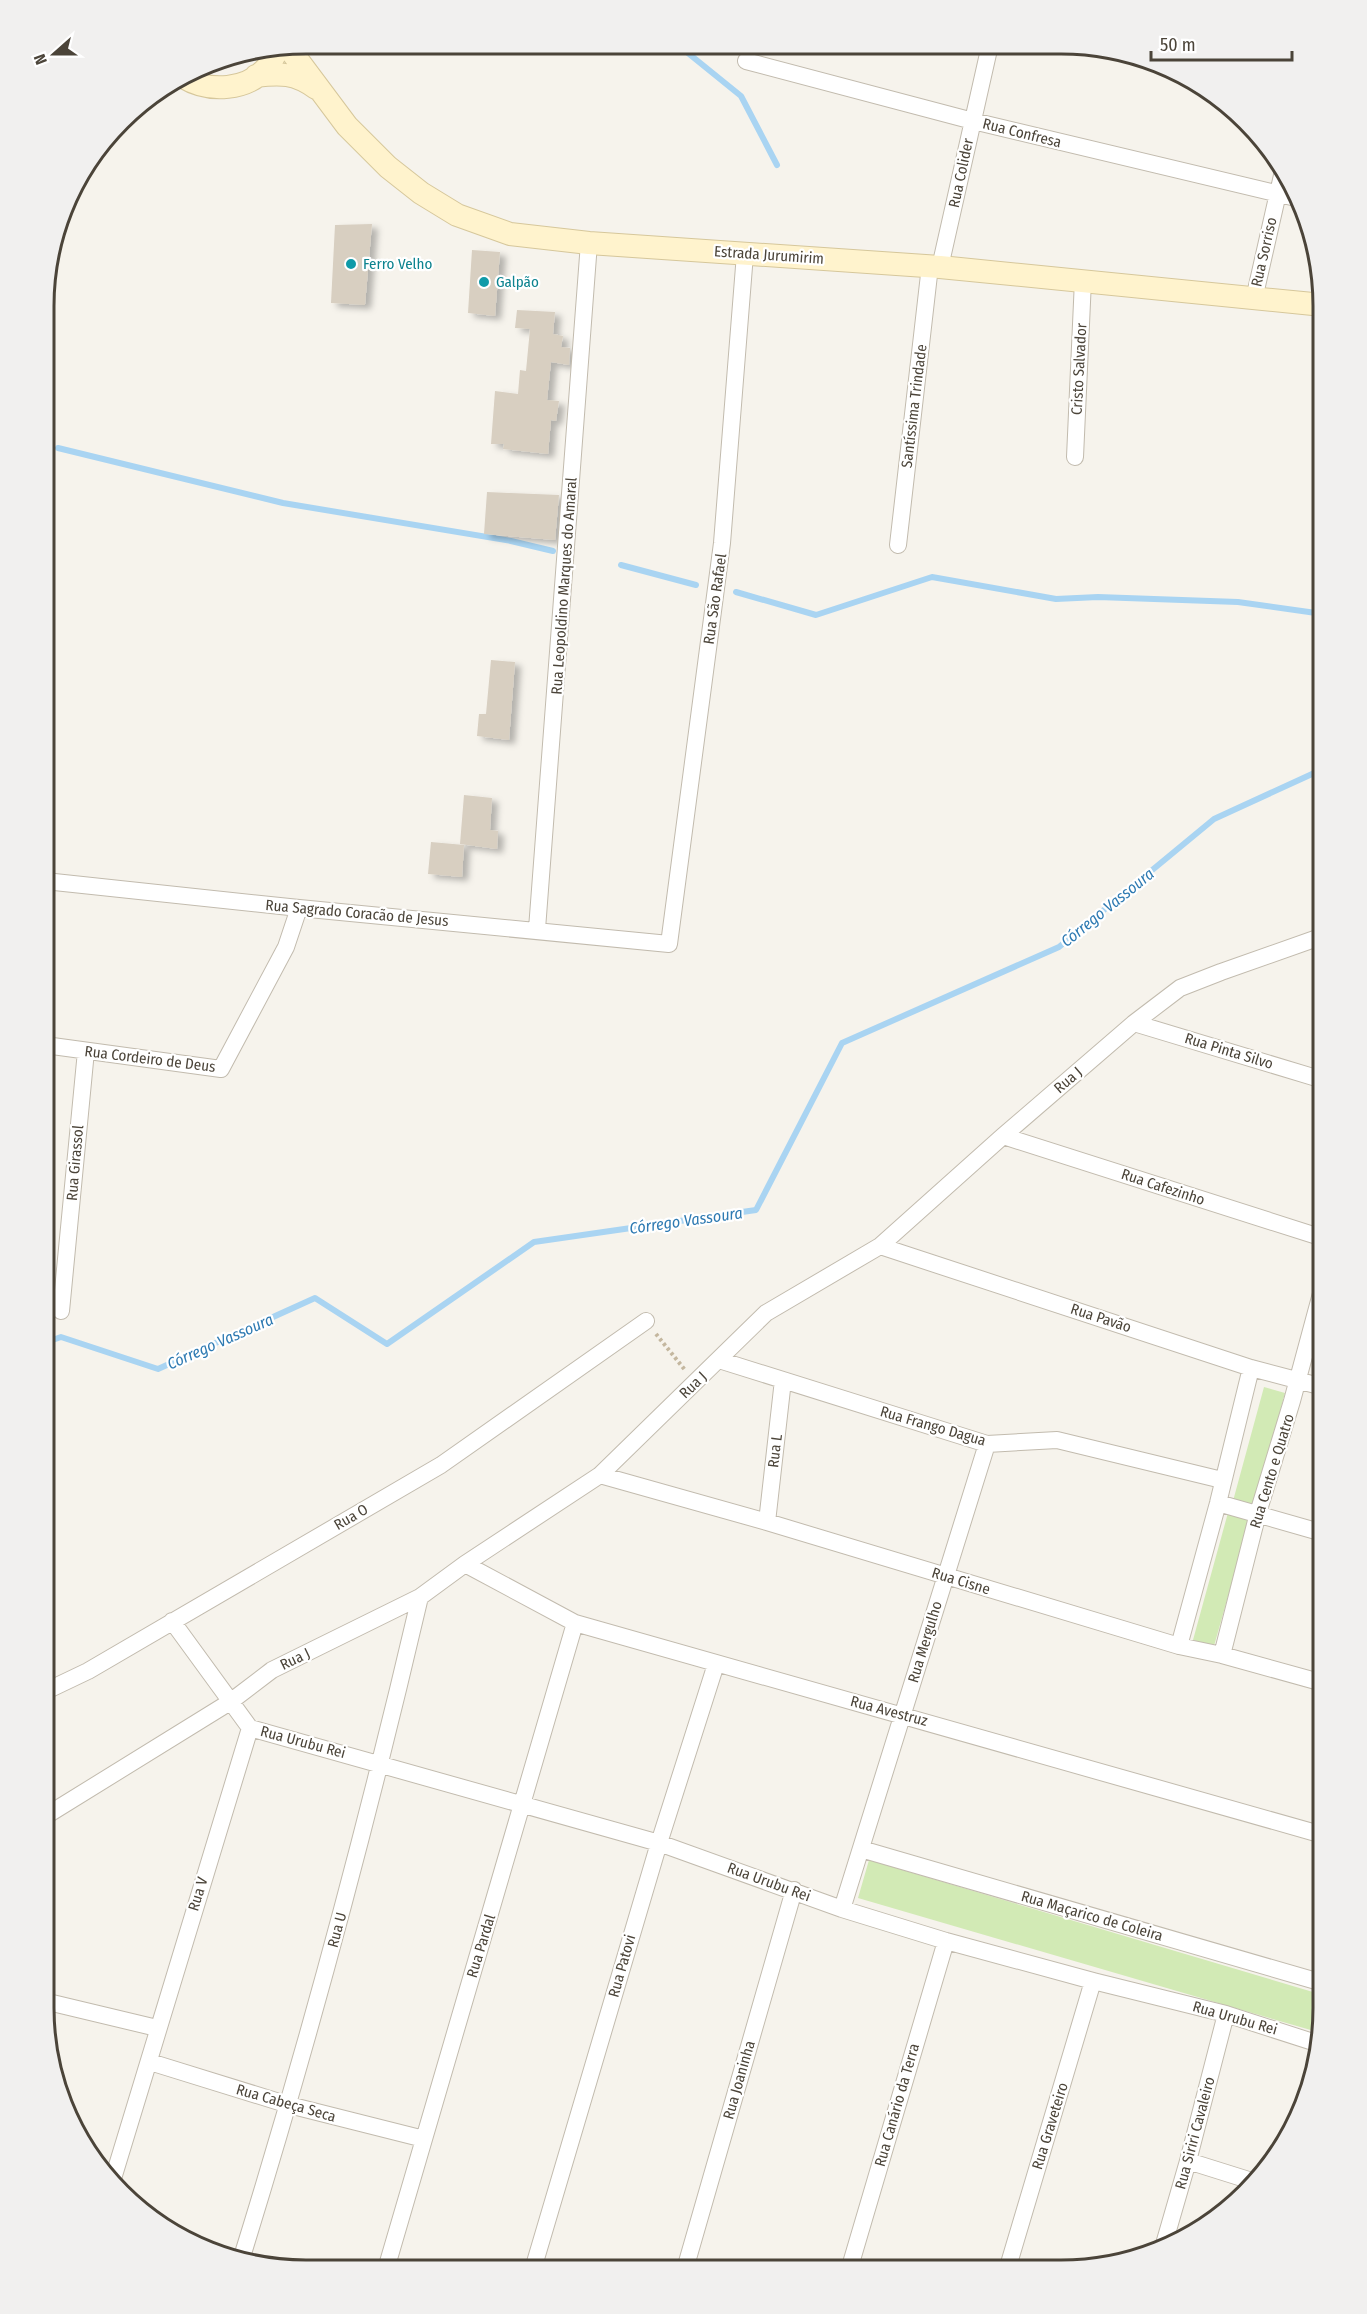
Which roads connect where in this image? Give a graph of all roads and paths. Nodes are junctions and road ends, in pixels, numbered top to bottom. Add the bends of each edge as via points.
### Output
1 (988, 54) edge
2 (293, 55) edge
3 (274, 56) edge
4 (746, 61) dead end
5 (256, 76) junction
6 (191, 82) edge
7 (317, 89) junction
8 (972, 121) junction
9 (1280, 183) edge
10 (1278, 194) junction
11 (1288, 196) edge
12 (590, 243) junction
13 (745, 254) junction
14 (935, 266) junction
15 (1083, 280) junction
16 (1254, 298) junction
17 (1313, 304) edge
18 (1075, 457) dead end
19 (898, 545) dead end
20 (54, 882) edge
21 (299, 908) junction
22 (537, 929) junction
23 (1313, 940) edge
24 (669, 944) joint
25 (1134, 1023) junction
26 (54, 1047) edge
27 (86, 1052) junction
28 (1313, 1077) edge
29 (1003, 1136) junction
30 (1313, 1235) edge
31 (880, 1246) junction
32 (61, 1311) dead end
33 (646, 1322) joint
34 (1313, 1323) edge
35 (719, 1360) junction
36 (1251, 1368) junction
37 (1298, 1379) junction
38 (783, 1380) junction
39 (696, 1383) junction
40 (1313, 1384) edge
41 (987, 1443) junction
42 (600, 1475) junction
43 (1222, 1480) junction
44 (1218, 1503) junction
45 (1258, 1513) junction
46 (766, 1522) junction
47 (1313, 1530) edge
48 (465, 1564) junction
49 (945, 1577) junction
50 (420, 1597) junction
51 (172, 1621) junction
52 (575, 1623) junction
53 (1179, 1646) junction
54 (1222, 1655) junction
55 (716, 1664) junction
56 (1313, 1680) edge
57 (54, 1687) edge
58 (230, 1702) junction
59 (902, 1715) junction
60 (250, 1728) junction
61 (381, 1764) junction
62 (523, 1806) junction
63 (54, 1811) edge
64 (1313, 1832) edge
65 (659, 1843) junction
66 (861, 1850) junction
67 (794, 1890) junction
68 (842, 1909) junction
69 (946, 1941) junction
70 (1313, 1980) edge
71 (1093, 1982) junction
72 (54, 2003) edge
73 (1226, 2014) junction
74 (157, 2028) junction
75 (1311, 2041) edge
76 (150, 2062) junction
77 (289, 2105) junction
78 (424, 2139) junction
79 (1188, 2161) junction
80 (115, 2173) edge
81 (1246, 2179) edge
82 (1165, 2238) edge
83 (244, 2252) edge
84 (389, 2260) edge
85 (536, 2260) edge
86 (688, 2260) edge
87 (852, 2260) edge
88 (1010, 2260) edge

1 - 8 street, Rua Colider
2 - 7 main road, Estrada Jurumirim
3 - 5 main road
4 - 8 street, Rua Confresa
5 - 6 main road via 219,88
5 - 7 main road via 294,76
7 - 12 main road, Estrada Jurumirim via 388,167 457,215 510,234
8 - 10 street, Rua Confresa
8 - 14 street, Rua Colider
9 - 10 street, Rua Sorriso
10 - 11 street, Rua Confresa
10 - 16 street, Rua Sorriso
12 - 13 main road, Estrada Jurumirim
12 - 22 street, Rua Leopoldino Marques do Amaral
13 - 14 main road, Estrada Jurumirim
13 - 24 street, Rua São Rafael via 722,543
14 - 15 main road, Estrada Jurumirim
14 - 19 street, Santíssima Trindade
15 - 16 main road, Estrada Jurumirim
15 - 18 street, Cristo Salvador
16 - 17 main road, Estrada Jurumirim
20 - 21 street, Rua Sagrado Coracão de Jesus
21 - 22 street, Rua Sagrado Coracão de Jesus
21 - 27 street, Rua Cordeiro de Deus via 286,948 221,1069
22 - 24 street, Rua Sagrado Coracão de Jesus
23 - 25 street, Rua J via 1180,988
25 - 28 street, Rua Pinta Silvo
25 - 29 street, Rua J
26 - 27 street, Rua Cordeiro de Deus
27 - 32 street, Rua Girassol
29 - 30 street, Rua Cafezinho
29 - 31 street, Rua J
31 - 35 street, Rua J via 766,1313
31 - 36 street, Rua Pavão
33 - 39 path
33 - 51 street, Rua O via 441,1465
34 - 37 street, Rua Cento e Quatro
35 - 38 street, Rua Frango Dagua
35 - 39 street, Rua J
36 - 37 street, Rua Pavão
36 - 43 street
37 - 40 street, Rua Pavão
37 - 45 street, Rua Cento e Quatro
38 - 41 street, Rua Frango Dagua
38 - 46 street, Rua L
39 - 42 street, Rua J
41 - 43 street, Rua Frango Dagua via 1057,1440
41 - 49 street, Rua Mergulho
42 - 46 street, Rua Cisne
42 - 48 street, Rua J
43 - 44 street
44 - 45 street
44 - 53 street
45 - 47 street
45 - 54 street, Rua Cento e Quatro
46 - 49 street, Rua Cisne
48 - 50 street, Rua J
48 - 52 street, Rua Avestruz
49 - 53 street, Rua Cisne
49 - 59 street, Rua Mergulho
50 - 58 street, Rua J via 272,1670
50 - 61 street, Rua U
51 - 57 street, Rua O
51 - 58 street
52 - 55 street, Rua Avestruz
52 - 62 street, Rua Pardal
53 - 54 street, Rua Cisne
54 - 56 street, Rua Cisne
55 - 59 street, Rua Avestruz
55 - 65 street, Rua Patovi
58 - 60 street, Rua Urubu Rei
58 - 63 street, Rua J
59 - 64 street, Rua Avestruz
59 - 66 street, Rua Mergulho
60 - 61 street, Rua Urubu Rei
60 - 74 street, Rua V
61 - 62 street, Rua Urubu Rei
61 - 77 street, Rua U
62 - 65 street, Rua Urubu Rei
62 - 78 street, Rua Pardal
65 - 67 street, Rua Urubu Rei
65 - 85 street, Rua Patovi
66 - 68 street, Rua Mergulho
66 - 70 street, Rua Maçarico de Coleira
67 - 68 street, Rua Urubu Rei
67 - 86 street, Rua Joaninha
68 - 69 street, Rua Urubu Rei
69 - 71 street, Rua Urubu Rei
69 - 87 street, Rua Canário da Terra
71 - 73 street, Rua Urubu Rei
71 - 88 street, Rua Graveteiro
72 - 74 street
73 - 75 street, Rua Urubu Rei
73 - 79 street, Rua Siriri Cavaleiro
74 - 76 street, Rua V
76 - 77 street, Rua Cabeça Seca
76 - 80 street, Rua V
77 - 78 street, Rua Cabeça Seca
77 - 83 street, Rua U
78 - 84 street, Rua Pardal
79 - 81 street
79 - 82 street, Rua Siriri Cavaleiro

